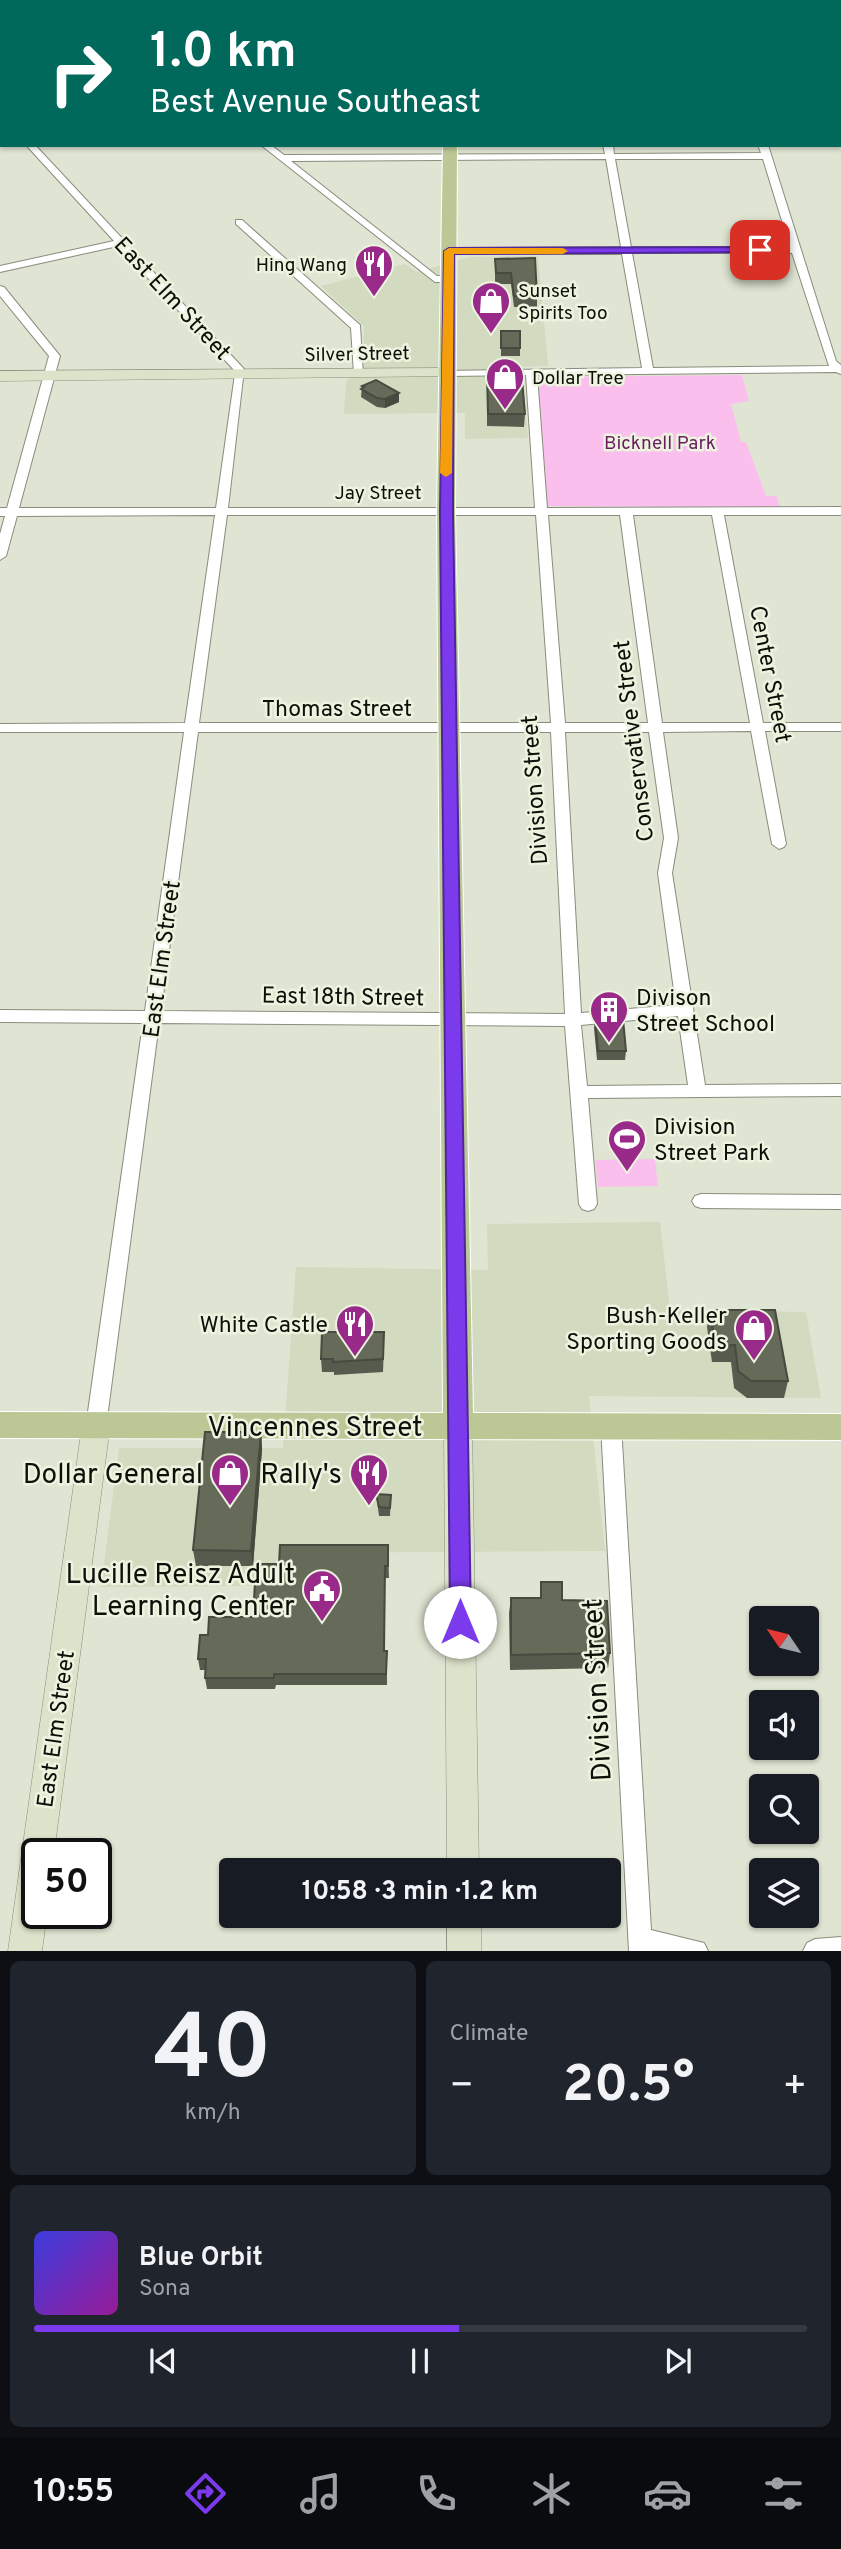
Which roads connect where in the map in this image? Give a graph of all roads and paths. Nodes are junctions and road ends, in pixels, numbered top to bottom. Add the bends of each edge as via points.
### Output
1 (33, 147) edge
2 (268, 147) edge
3 (608, 147) edge
4 (764, 147) edge
5 (450, 151) edge
6 (767, 156) junction
7 (610, 157) junction
8 (282, 158) junction
9 (239, 222) dead end
10 (121, 242) junction
11 (627, 250) junction
12 (796, 250) junction
13 (449, 251) junction
14 (0, 270) edge
15 (448, 279) junction
16 (0, 289) edge
17 (840, 369) edge
18 (648, 371) junction
19 (531, 372) junction
20 (446, 373) junction
21 (240, 374) junction
22 (359, 374) junction
23 (0, 376) edge
24 (50, 376) junction
25 (446, 511) junction
26 (626, 511) junction
27 (717, 511) junction
28 (841, 511) edge
29 (6, 512) edge
30 (221, 512) junction
31 (540, 512) junction
32 (0, 556) edge
33 (656, 727) junction
34 (758, 727) junction
35 (841, 727) edge
36 (0, 728) edge
37 (192, 728) junction
38 (449, 729) junction
39 (557, 729) junction
40 (779, 844) dead end
41 (685, 1010) junction
42 (0, 1016) edge
43 (153, 1016) junction
44 (453, 1020) junction
45 (573, 1020) junction
46 (697, 1090) junction
47 (841, 1090) edge
48 (579, 1091) junction
49 (701, 1201) dead end
50 (841, 1202) edge
51 (588, 1204) dead end
52 (0, 1425) edge
53 (458, 1425) junction
54 (611, 1425) junction
55 (96, 1426) junction
56 (841, 1427) edge
57 (40, 1838) edge
58 (463, 1858) edge
59 (464, 1928) edge
60 (28, 1929) edge
61 (641, 1945) edge
62 (841, 1949) edge
63 (25, 1951) edge
64 (464, 1951) edge
65 (696, 1951) edge
66 (815, 1951) edge

1 - 10 street, East Elm Street
2 - 8 street
3 - 7 street
4 - 6 street
5 - 7 street
5 - 8 street
5 - 13 main road
6 - 7 street
6 - 12 street
7 - 11 street
8 - 15 street via 435,279
9 - 22 street via 356,327
10 - 14 street
10 - 21 street, East Elm Street
11 - 12 street
11 - 13 street
11 - 18 street
12 - 17 street via 831,362
13 - 15 main road
15 - 20 main road
16 - 24 street via 55,356
17 - 18 street, Silver Street
18 - 19 street, Silver Street
19 - 20 street, Silver Street
19 - 31 street, Division Street
20 - 22 main road, Silver Street
20 - 25 main road
21 - 22 main road, Silver Street
21 - 24 main road, Silver Street
21 - 30 street, East Elm Street
23 - 24 main road, Silver Street
24 - 29 street
25 - 30 street, Jay Street
25 - 31 street, Jay Street
25 - 38 main road
26 - 27 street, Jay Street
26 - 31 street, Jay Street
26 - 33 street, Conservative Street
27 - 28 street, Jay Street
27 - 34 street, Center Street
29 - 30 street, Jay Street
29 - 32 street
30 - 37 street, East Elm Street
31 - 39 street, Division Street
33 - 34 street, Thomas Street
33 - 39 street, Thomas Street
33 - 41 street, Conservative Street via 671,838 666,881
34 - 35 street, Thomas Street
34 - 40 street, Center Street
36 - 37 street, Thomas Street
37 - 38 street, Thomas Street
37 - 43 street, East Elm Street
38 - 39 street, Thomas Street
38 - 44 main road
39 - 45 street, Division Street
41 - 45 street, East 18th Street
41 - 46 street, Conservative Street
42 - 43 street, East 18th Street
43 - 44 street, East 18th Street
43 - 55 street, East Elm Street
44 - 45 street, East 18th Street
44 - 53 main road
45 - 48 street, Division Street
46 - 47 street
46 - 48 street
48 - 51 street, Division Street
49 - 50 street
52 - 55 main road, Vincennes Street
53 - 54 main road, Vincennes Street
53 - 55 main road, Vincennes Street
53 - 58 main road
54 - 56 main road, Vincennes Street
54 - 61 street, Division Street
55 - 57 main road, East Elm Street
59 - 64 main road
60 - 63 main road
61 - 65 street
62 - 66 street

